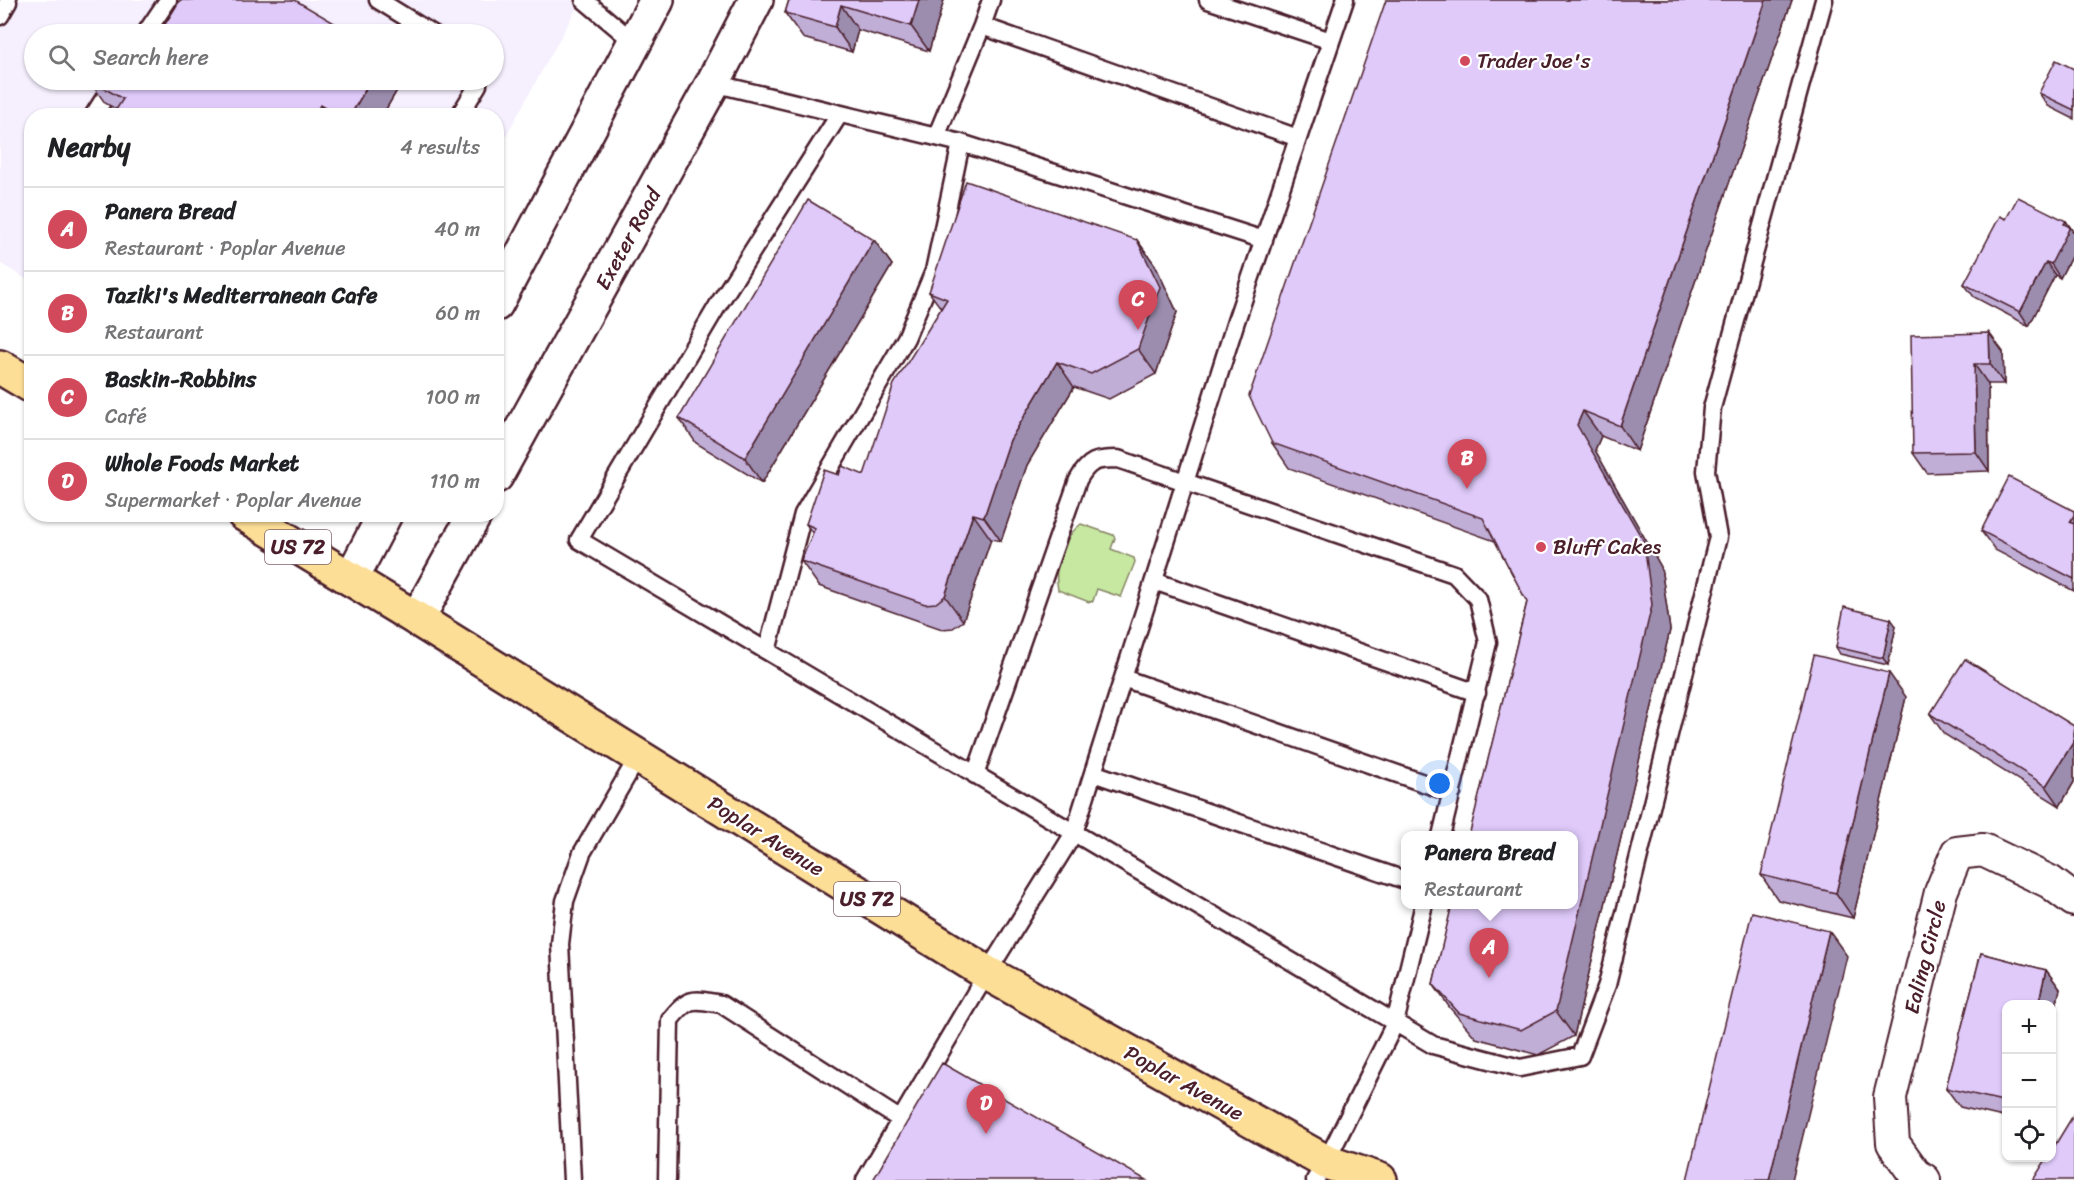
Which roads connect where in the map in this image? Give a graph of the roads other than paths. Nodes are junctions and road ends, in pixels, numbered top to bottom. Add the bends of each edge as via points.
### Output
1 (168, 0) edge
2 (378, 0) edge
3 (584, 0) edge
4 (657, 0) edge
5 (756, 0) edge
6 (990, 0) edge
7 (1208, 0) edge
8 (1345, 0) edge
9 (1824, 0) edge
10 (152, 24) edge
11 (417, 24) edge
12 (982, 26) junction
13 (1331, 41) junction
14 (635, 43) junction
15 (713, 83) junction
16 (110, 90) edge
17 (475, 90) edge
18 (98, 108) edge
19 (464, 108) edge
20 (839, 115) junction
21 (936, 137) junction
22 (1298, 138) junction
23 (961, 143) junction
24 (1264, 240) junction
25 (504, 289) edge
26 (0, 367) edge
27 (24, 381) edge
28 (504, 462) edge
29 (1185, 482) junction
30 (257, 522) edge
31 (382, 522) edge
32 (471, 522) edge
33 (351, 579) junction
34 (1154, 581) junction
35 (417, 619) junction
36 (767, 651) junction
37 (1123, 678) junction
38 (1477, 693) junction
39 (638, 757) junction
40 (1093, 773) junction
41 (975, 775) junction
42 (1452, 793) junction
43 (1443, 831) edge
44 (1074, 833) junction
45 (1401, 879) edge
46 (2074, 900) edge
47 (1423, 909) edge
48 (987, 972) junction
49 (1395, 1023) junction
50 (901, 1120) junction
51 (1327, 1174) edge
52 (572, 1180) edge
53 (667, 1180) edge
54 (865, 1180) edge
55 (1380, 1180) edge
56 (1924, 1180) edge

1 - 10 lane
2 - 11 lane
3 - 14 lane
4 - 14 street
5 - 15 street, Exeter Road
6 - 12 lane
7 - 13 lane
8 - 13 lane
9 - 49 lane via 1712,408 1706,471 1718,537 1607,985 1580,1056 1520,1068 1433,1046
12 - 21 lane
12 - 22 lane
13 - 22 lane
14 - 25 street
15 - 20 lane
15 - 28 street, Exeter Road
16 - 18 lane
17 - 19 lane
20 - 21 lane
20 - 36 lane via 718,305 579,540
21 - 23 lane
22 - 24 lane
23 - 24 lane
23 - 36 lane via 934,271 906,338 803,514
24 - 29 lane
26 - 27 main road
29 - 34 lane
29 - 38 lane via 1454,574 1478,599 1488,642
29 - 41 lane via 1118,459 1099,459 1086,466
30 - 33 main road, Poplar Avenue / US 72
31 - 33 street
32 - 35 street
33 - 35 main road, Poplar Avenue / US 72
34 - 37 lane
34 - 38 lane
35 - 39 main road, Poplar Avenue / US 72
36 - 41 lane
37 - 40 lane
37 - 42 lane
38 - 42 lane
39 - 48 main road, Poplar Avenue / US 72
39 - 52 lane via 582,853 565,901 560,944
40 - 44 lane
40 - 45 lane
41 - 44 lane
42 - 43 lane
44 - 48 lane
44 - 49 lane
46 - 56 street, Ealing Circle via 2050,882 1983,850 1957,853 1941,892 1890,1098 1893,1143 1915,1174
47 - 49 lane
48 - 50 lane
48 - 51 main road, Poplar Avenue / US 72
49 - 51 lane
50 - 53 lane via 721,1004 697,999 682,1005 670,1020
50 - 54 lane
51 - 55 main road, Poplar Avenue / US 72

